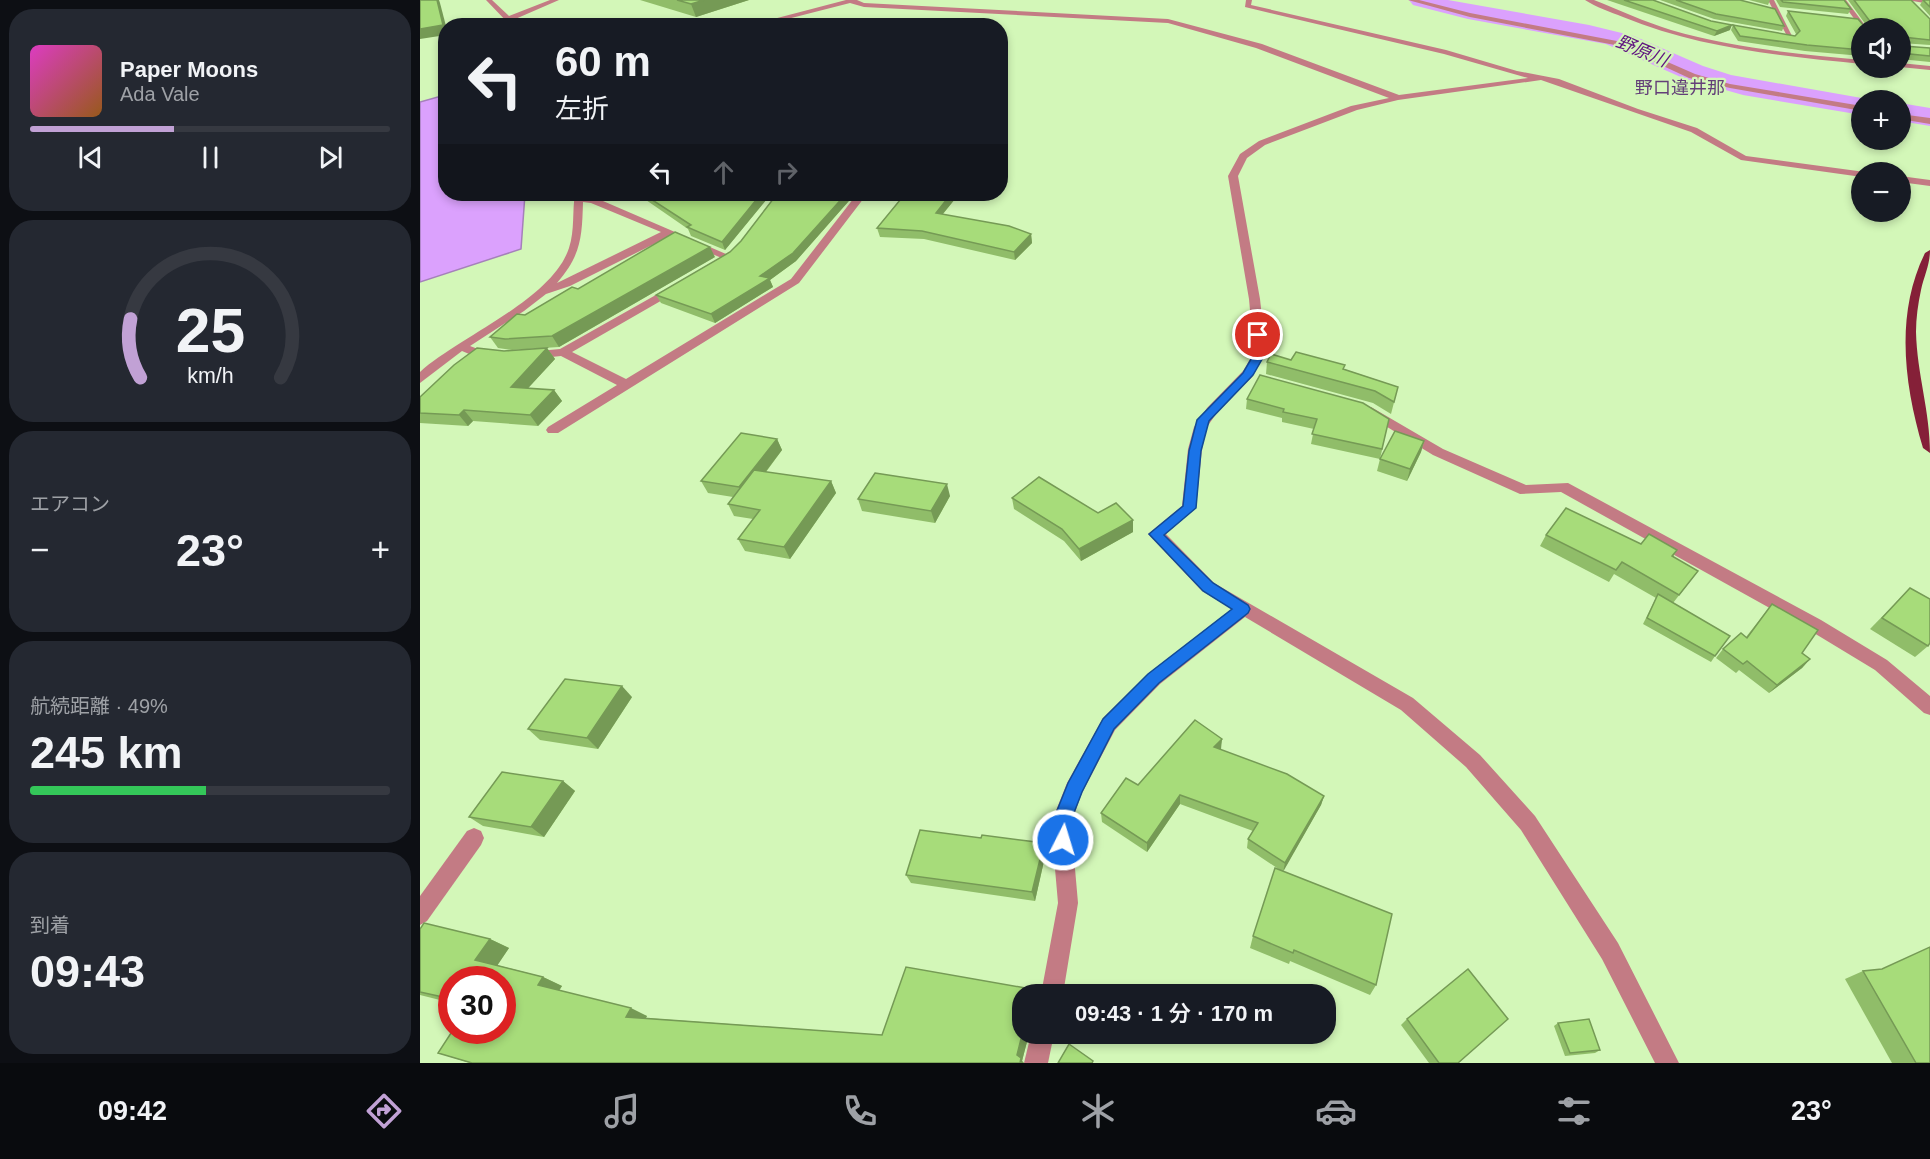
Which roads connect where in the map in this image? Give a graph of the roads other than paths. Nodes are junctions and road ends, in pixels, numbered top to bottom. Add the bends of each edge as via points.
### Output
1 (489, 0) edge
2 (556, 0) edge
3 (1249, 0) edge
4 (1411, 0) edge
5 (1588, 0) edge
6 (1772, 0) edge
7 (1843, 0) edge
8 (1909, 0) edge
9 (852, 1) edge
10 (1930, 2) edge
11 (1916, 8) edge
12 (1768, 9) edge
13 (1778, 11) junction
14 (1790, 13) edge
15 (508, 18) edge
16 (511, 18) edge
17 (783, 18) edge
18 (1846, 18) edge
19 (1856, 18) edge
20 (1851, 19) edge
21 (1759, 33) edge
22 (1851, 61) edge
23 (1911, 66) edge
24 (1930, 68) edge
25 (1542, 78) junction
26 (1398, 98) junction
27 (1851, 107) edge
28 (1911, 118) edge
29 (1930, 121) edge
30 (1851, 173) edge
31 (1911, 180) edge
32 (1930, 183) edge
33 (578, 201) edge
34 (595, 201) edge
35 (857, 201) edge
36 (668, 233) junction
37 (739, 246) edge
38 (1930, 254) edge
39 (728, 256) junction
40 (713, 267) edge
41 (683, 284) edge
42 (542, 291) junction
43 (461, 347) junction
44 (563, 352) junction
45 (420, 380) edge
46 (626, 384) junction
47 (1356, 405) edge
48 (553, 429) dead end
49 (1930, 448) edge
50 (1243, 609) junction
51 (1930, 707) edge
52 (474, 838) dead end
53 (420, 914) edge
54 (1054, 984) edge
55 (1041, 1044) edge
56 (1036, 1063) edge
57 (1667, 1063) edge

1 - 15 street
2 - 16 street
3 - 25 street via 1247,6
4 - 27 street via 1622,44 1692,75 1730,86
5 - 22 street via 1678,34 1767,52
6 - 13 street
7 - 19 street
8 - 10 street
8 - 11 street
9 - 17 street
9 - 26 street via 1168,21 1259,46
12 - 13 street
13 - 14 street
13 - 21 street via 1791,37
18 - 20 street
23 - 24 street
25 - 26 street
25 - 30 street via 1694,130 1744,158
26 - 50 street via 1330,116 1262,143 1244,156 1233,176 1259,354 1253,376 1203,420 1195,451 1189,508 1156,534 1208,587
28 - 29 street
31 - 32 street
33 - 42 street via 574,249 563,269
34 - 36 street
35 - 46 street via 795,281
36 - 39 street
36 - 42 street via 566,284
37 - 39 street
38 - 49 main road via 1914,297 1910,338 1915,385
39 - 40 street
41 - 44 street
42 - 43 street
43 - 44 street via 481,355
43 - 45 street
44 - 46 street
46 - 48 street
47 - 51 street via 1438,452 1525,490 1563,487 1815,625 1881,665
50 - 54 street via 1154,679 1109,724 1074,789 1061,823 1068,903
50 - 57 street via 1407,704 1473,761 1528,824 1610,951
52 - 53 street
55 - 56 street

